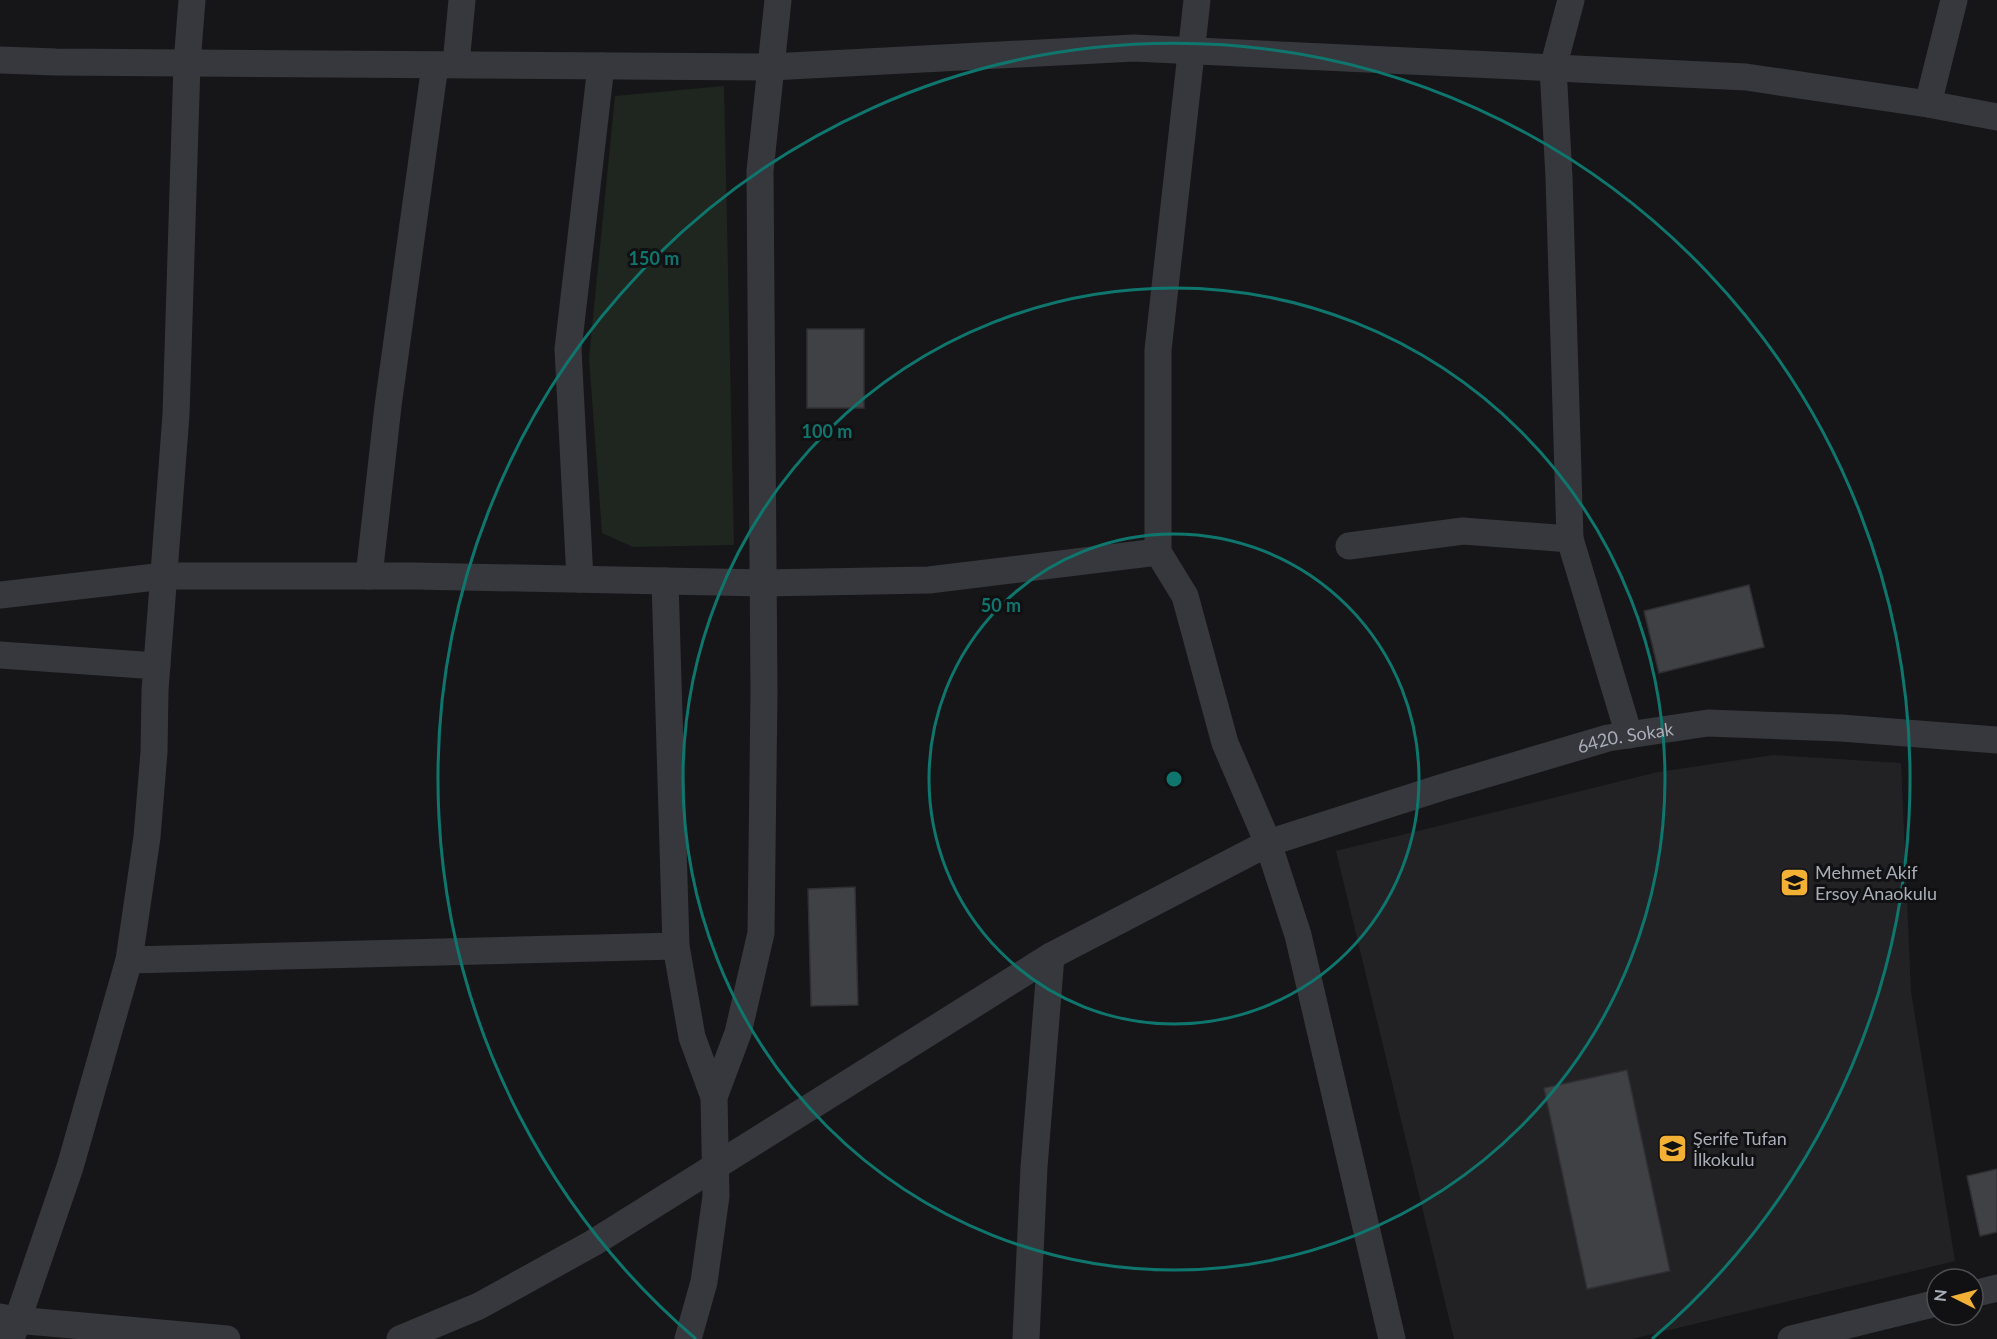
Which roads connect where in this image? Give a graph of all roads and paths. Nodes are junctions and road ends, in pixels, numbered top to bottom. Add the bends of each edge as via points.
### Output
1 (192, 0) edge
2 (462, 0) edge
3 (778, 0) edge
4 (1197, 0) edge
5 (1571, 0) edge
6 (1954, 0) edge
7 (1191, 51) junction
8 (0, 60) edge
9 (187, 63) junction
10 (446, 64) junction
11 (601, 66) junction
12 (771, 67) junction
13 (1553, 68) junction
14 (1928, 104) junction
15 (1997, 117) edge
16 (1570, 539) junction
17 (1348, 546) dead end
18 (1158, 552) junction
19 (164, 576) junction
20 (369, 576) junction
21 (580, 579) junction
22 (665, 580) junction
23 (763, 582) junction
24 (0, 595) edge
25 (0, 655) edge
26 (157, 666) junction
27 (1629, 735) junction
28 (1997, 740) edge
29 (1268, 843) junction
30 (676, 946) junction
31 (1052, 956) junction
32 (129, 960) junction
33 (714, 1097) junction
34 (715, 1166) junction
35 (1925, 1306) edge
36 (9, 1326) edge
37 (227, 1339) edge
38 (400, 1339) edge
39 (688, 1339) edge
40 (1026, 1339) edge
41 (1392, 1339) edge
42 (1791, 1339) edge

1 - 9 street
2 - 10 street
3 - 12 street
4 - 7 street
5 - 13 street
6 - 14 street
7 - 12 street via 1134,48
7 - 13 street
7 - 18 street via 1158,350
8 - 9 street
9 - 10 street
9 - 19 street via 176,415
10 - 11 street
10 - 20 street via 388,406
11 - 12 street
11 - 21 street via 568,349
12 - 23 street via 760,171
13 - 14 street via 1746,77
13 - 16 street
14 - 15 street
16 - 17 street via 1463,531
16 - 27 street
18 - 23 street via 929,580
18 - 29 street via 1185,596 1226,743
19 - 20 street
19 - 24 street
19 - 26 street
20 - 21 street
21 - 22 street
22 - 23 street
22 - 30 street
23 - 33 street via 761,933 738,1033
25 - 26 street
26 - 32 street via 147,837
27 - 28 street, 6420. Sokak via 1708,723
27 - 29 street, 6420. Sokak via 1454,784
29 - 31 street, 6420. Sokak
29 - 41 street via 1298,935
30 - 32 street
30 - 33 street via 692,1037
31 - 34 street, 6420. Sokak
31 - 40 street via 1034,1167
32 - 36 street via 70,1167
33 - 34 street
34 - 38 street, 6420. Sokak via 592,1243 479,1306
34 - 39 street via 716,1196 704,1282
35 - 42 street
36 - 37 street

